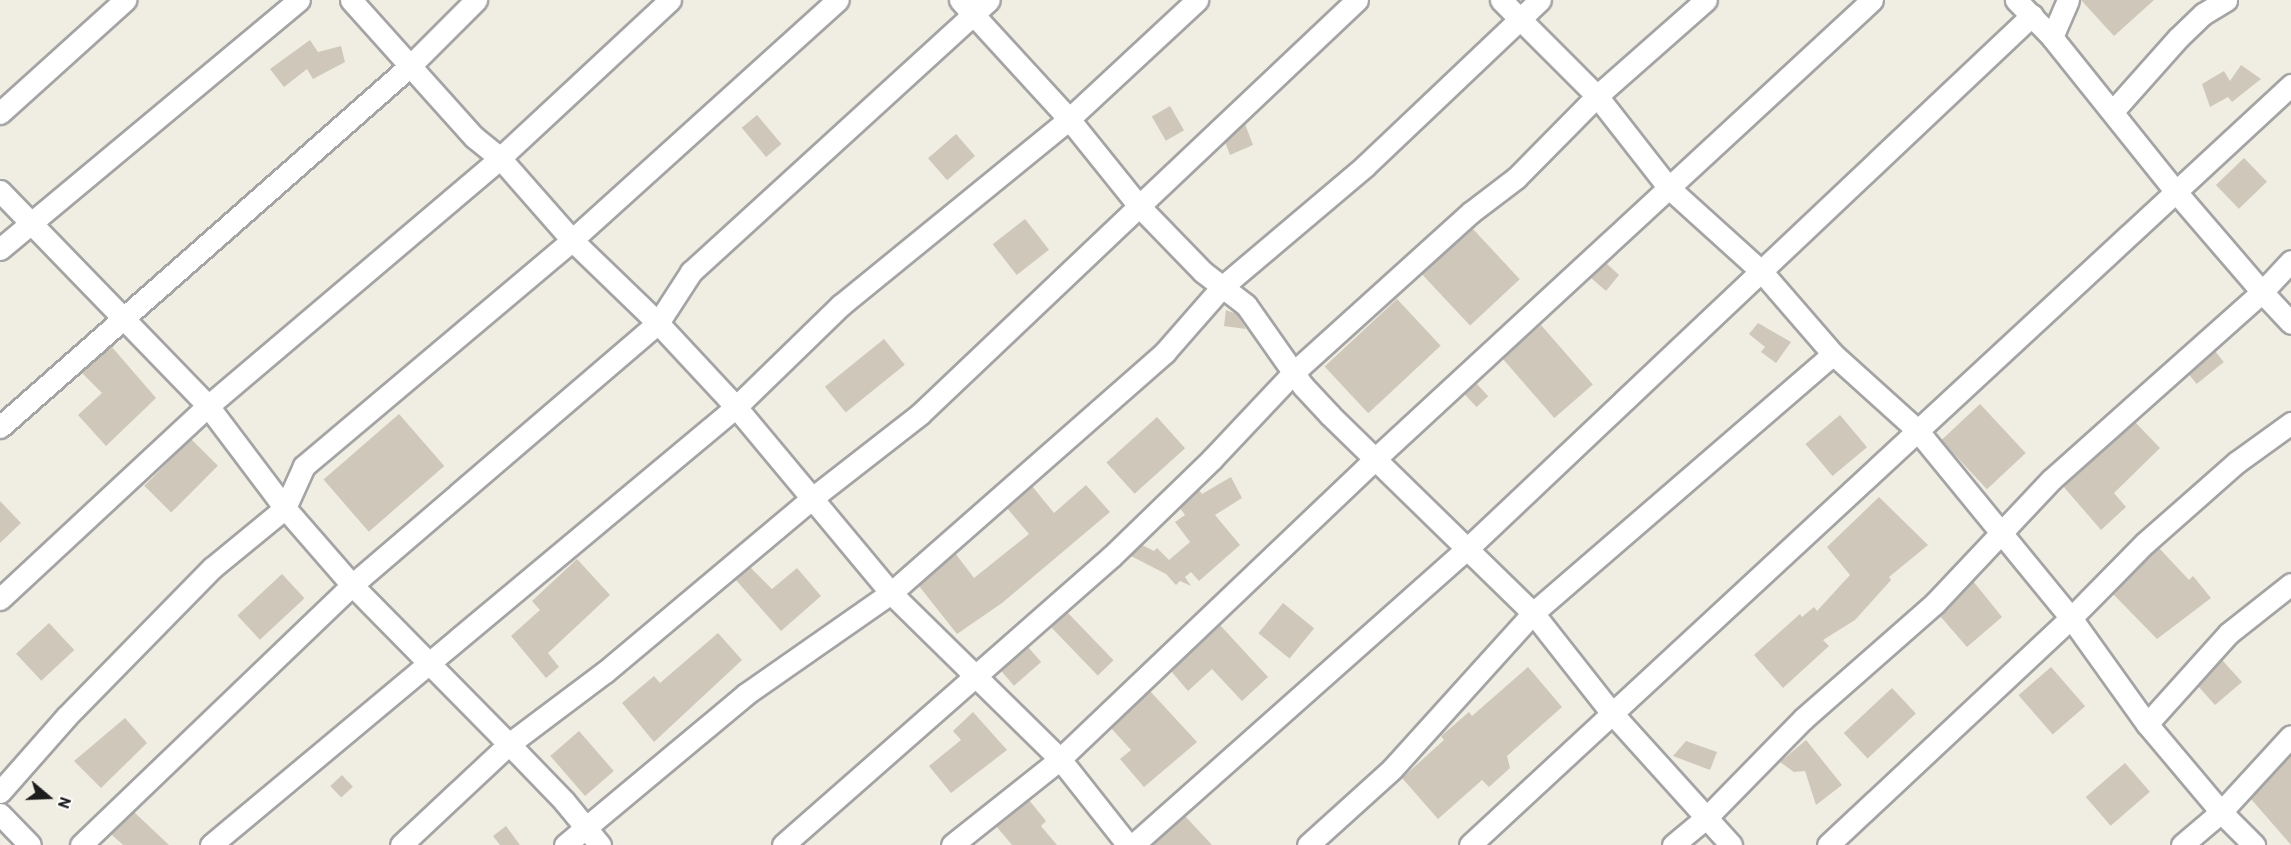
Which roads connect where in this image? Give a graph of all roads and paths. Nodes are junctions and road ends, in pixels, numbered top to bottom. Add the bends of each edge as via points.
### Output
1 (124, 0) edge
2 (298, 0) edge
3 (351, 0) edge
4 (476, 0) edge
5 (670, 0) edge
6 (838, 0) edge
7 (1197, 0) edge
8 (1357, 0) edge
9 (1501, 0) edge
10 (1540, 0) edge
11 (1706, 0) edge
12 (1872, 0) edge
13 (2016, 0) edge
14 (2068, 0) edge
15 (2226, 0) edge
16 (974, 4) edge
17 (2032, 15) junction
18 (1519, 20) junction
19 (2052, 37) junction
20 (411, 64) junction
21 (2291, 85) edge
22 (1597, 96) junction
23 (2113, 111) junction
24 (0, 113) edge
25 (1069, 119) junction
26 (500, 158) junction
27 (1668, 187) junction
28 (0, 190) edge
29 (2176, 192) junction
30 (1139, 206) junction
31 (33, 224) junction
32 (572, 240) junction
33 (0, 249) edge
34 (2291, 261) edge
35 (1761, 272) junction
36 (1222, 286) junction
37 (2262, 292) junction
38 (120, 319) junction
39 (658, 323) junction
40 (2291, 323) edge
41 (1833, 354) junction
42 (1293, 373) junction
43 (208, 406) junction
44 (736, 407) junction
45 (2291, 423) edge
46 (0, 427) edge
47 (1917, 430) junction
48 (1376, 458) junction
49 (811, 499) junction
50 (285, 508) junction
51 (1998, 534) junction
52 (1468, 548) junction
53 (2291, 584) edge
54 (352, 585) junction
55 (891, 593) junction
56 (0, 599) edge
57 (1533, 613) junction
58 (2071, 618) junction
59 (425, 663) junction
60 (976, 676) junction
61 (1611, 712) junction
62 (2147, 724) junction
63 (2291, 736) edge
64 (509, 744) junction
65 (1060, 759) junction
66 (0, 792) edge
67 (2221, 812) junction
68 (0, 814) edge
69 (1708, 816) junction
70 (585, 827) junction
71 (30, 845) edge
72 (81, 845) edge
73 (211, 845) edge
74 (401, 845) edge
75 (565, 845) edge
76 (600, 845) edge
77 (783, 845) edge
78 (952, 845) edge
79 (1128, 845) edge
80 (1133, 845) edge
81 (1308, 845) edge
82 (1470, 845) edge
83 (1673, 845) edge
84 (1731, 845) edge
85 (1828, 845) edge
86 (2182, 845) edge
87 (2254, 845) edge

1 - 24 street
2 - 31 street
3 - 20 street
4 - 20 street
5 - 26 street
6 - 32 street
7 - 25 street
8 - 30 street
9 - 18 street
10 - 18 street
11 - 22 street
12 - 27 street
13 - 17 street
14 - 19 street
15 - 23 street via 2178,38
16 - 25 street
16 - 39 street via 691,272
17 - 19 street
17 - 35 street
18 - 22 street
18 - 36 street via 1365,166
19 - 23 street
20 - 26 street via 474,137
20 - 38 street
21 - 29 street
22 - 27 street
22 - 42 street via 1524,171 1470,213
23 - 29 street
25 - 30 street
25 - 44 street via 841,305
26 - 32 street
26 - 43 street
27 - 35 street
27 - 48 street
28 - 31 street
29 - 37 street
29 - 47 street
30 - 36 street
30 - 49 street via 920,414
31 - 33 street
31 - 38 street
32 - 39 street
32 - 50 street via 304,466
34 - 37 street
35 - 41 street
35 - 52 street
36 - 42 street via 1246,305
36 - 55 street via 1165,352
37 - 40 street
37 - 51 street via 2052,479
38 - 43 street
38 - 46 street
39 - 44 street
39 - 54 street
41 - 47 street
41 - 57 street
42 - 48 street
42 - 60 street via 1112,556
43 - 50 street
43 - 56 street
44 - 49 street
44 - 59 street
45 - 58 street via 2237,462 2162,528
47 - 51 street
47 - 61 street
48 - 52 street
48 - 65 street
49 - 55 street
49 - 64 street via 605,672
50 - 54 street
50 - 66 street via 212,568 67,716
51 - 58 street
51 - 69 street via 1935,603 1803,719
52 - 57 street
52 - 80 street
53 - 62 street via 2229,633
54 - 59 street
54 - 72 street
55 - 60 street
55 - 70 street via 746,694
57 - 61 street
57 - 81 street via 1392,769
58 - 62 street
58 - 85 street
59 - 64 street
59 - 73 street via 275,795
60 - 65 street
60 - 77 street
61 - 69 street
61 - 82 street
62 - 67 street
63 - 67 street
64 - 70 street
64 - 74 street
65 - 78 street
65 - 79 street
67 - 86 street
67 - 87 street
68 - 71 street
69 - 83 street
69 - 84 street
70 - 75 street
70 - 76 street

